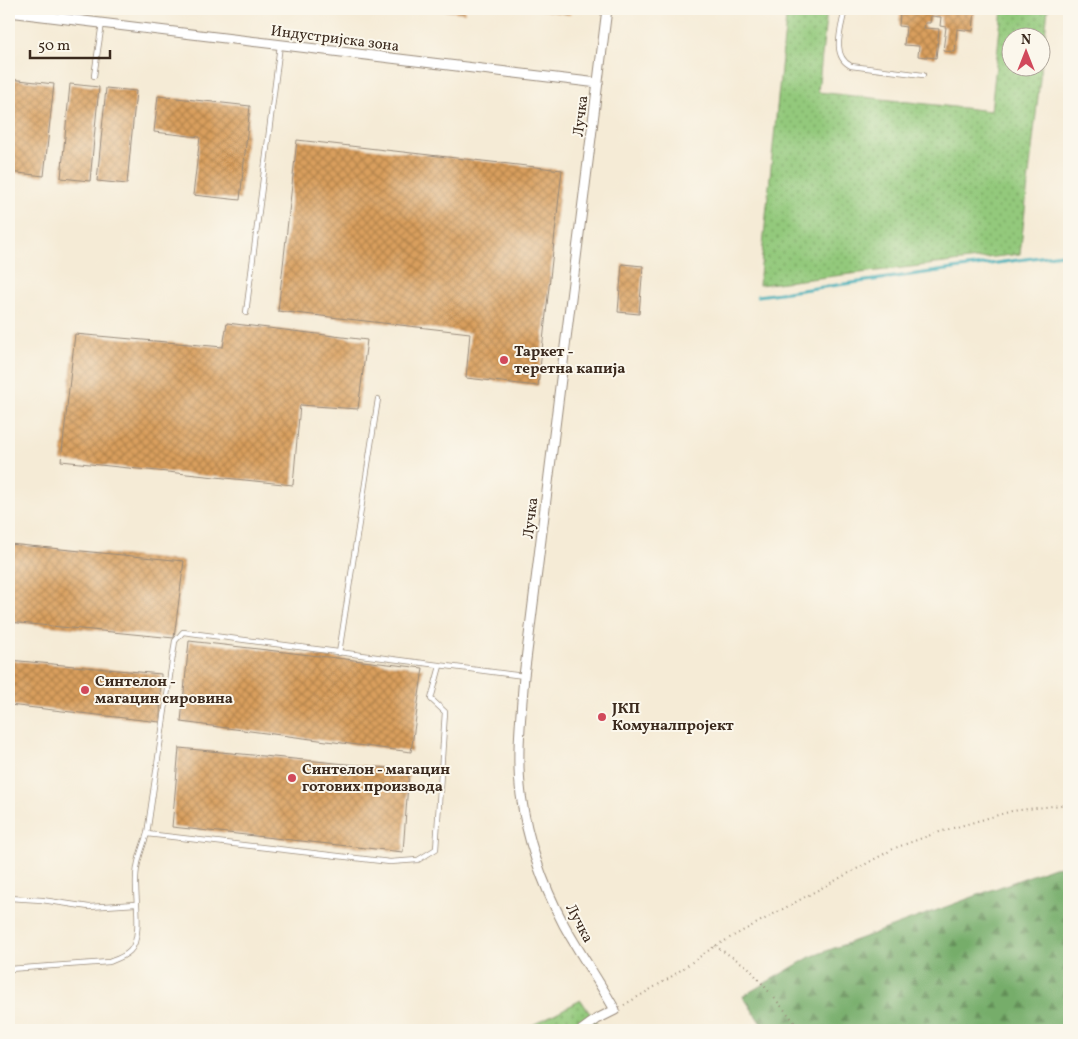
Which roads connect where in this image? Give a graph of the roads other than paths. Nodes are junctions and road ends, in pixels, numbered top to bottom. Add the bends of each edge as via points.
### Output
1 (607, 9) edge
2 (845, 9) edge
3 (9, 12) edge
4 (102, 24) junction
5 (280, 45) junction
6 (922, 75) dead end
7 (94, 76) dead end
8 (598, 83) junction
9 (246, 313) dead end
10 (378, 398) dead end
11 (338, 653) junction
12 (440, 666) junction
13 (524, 676) junction
14 (147, 834) junction
15 (9, 898) edge
16 (136, 904) junction
17 (9, 969) edge
18 (582, 1030) edge

1 - 8 street, Лучка
2 - 6 lane via 839,49 844,62 850,66
3 - 4 street, Индустријска зона
4 - 5 street, Индустријска зона
4 - 7 lane
5 - 8 street, Индустријска зона
5 - 9 lane
8 - 13 street, Лучка
10 - 11 lane
11 - 12 lane
11 - 14 lane via 184,632 175,641
12 - 13 lane
12 - 14 lane via 431,699 445,712 436,849 418,860 390,862
13 - 18 street, Лучка via 520,723 521,785 530,836 546,888 564,925 615,1010
14 - 16 lane via 136,877
15 - 16 lane via 88,907
16 - 17 lane via 137,939 122,957 109,962

